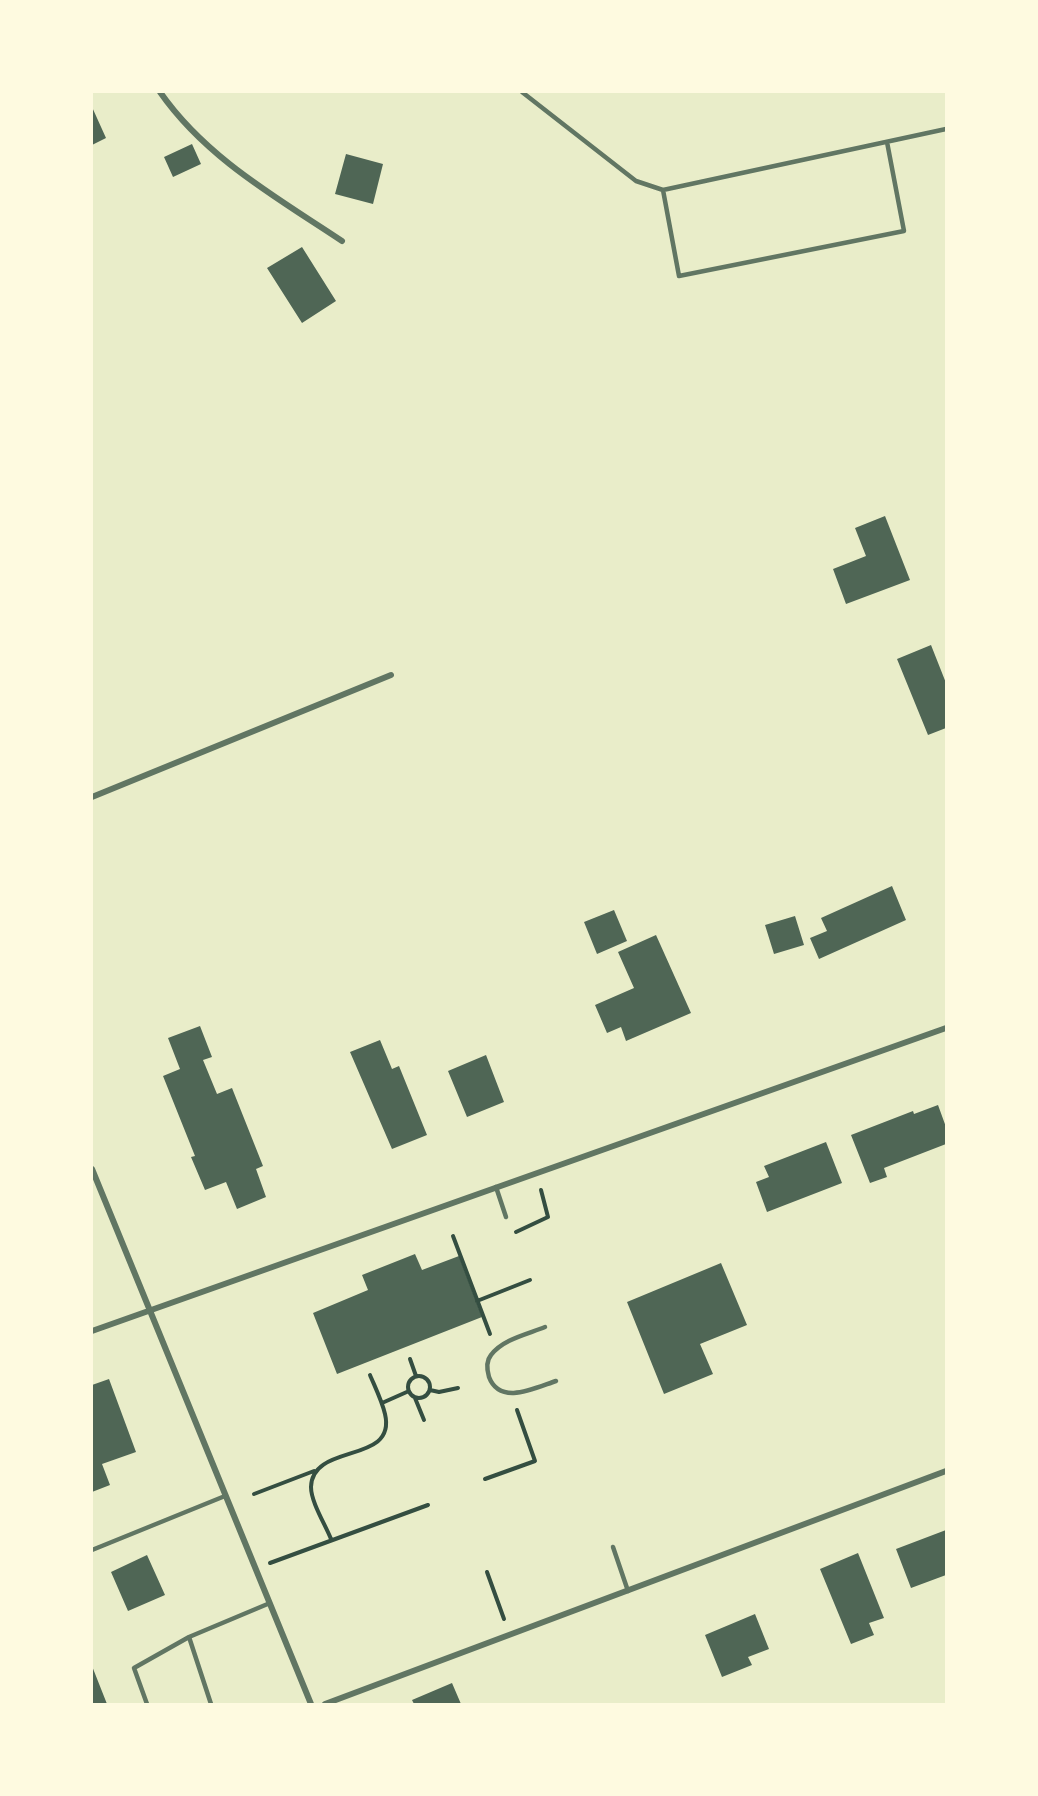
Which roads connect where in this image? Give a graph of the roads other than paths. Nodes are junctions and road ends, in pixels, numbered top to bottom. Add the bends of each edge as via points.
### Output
1 (160, 92) edge
2 (522, 92) edge
3 (946, 129) edge
4 (887, 142) junction
5 (663, 190) junction
6 (342, 241) dead end
7 (391, 675) dead end
8 (92, 797) edge
9 (946, 1028) edge
10 (92, 1169) edge
11 (496, 1187) junction
12 (506, 1217) dead end
13 (150, 1311) junction
14 (545, 1327) dead end
15 (92, 1331) edge
16 (556, 1381) dead end
17 (946, 1471) edge
18 (225, 1496) junction
19 (613, 1547) dead end
20 (92, 1550) edge
21 (628, 1591) junction
22 (270, 1603) junction
23 (189, 1637) junction
24 (147, 1704) edge
25 (210, 1704) edge
26 (311, 1704) edge
27 (325, 1704) edge

1 - 6 street via 227,165
2 - 5 lane via 636,181
3 - 4 lane
4 - 5 lane
4 - 5 lane via 904,231 679,276
7 - 8 street
9 - 11 street
10 - 13 street
11 - 12 lane
11 - 13 street
13 - 15 street
13 - 18 street
14 - 16 lane via 499,1347 489,1356 487,1367 490,1380 507,1394
17 - 21 street
18 - 20 lane
18 - 22 street
19 - 21 lane
21 - 27 street
22 - 23 lane
22 - 26 street
23 - 24 lane via 135,1668
23 - 25 lane

